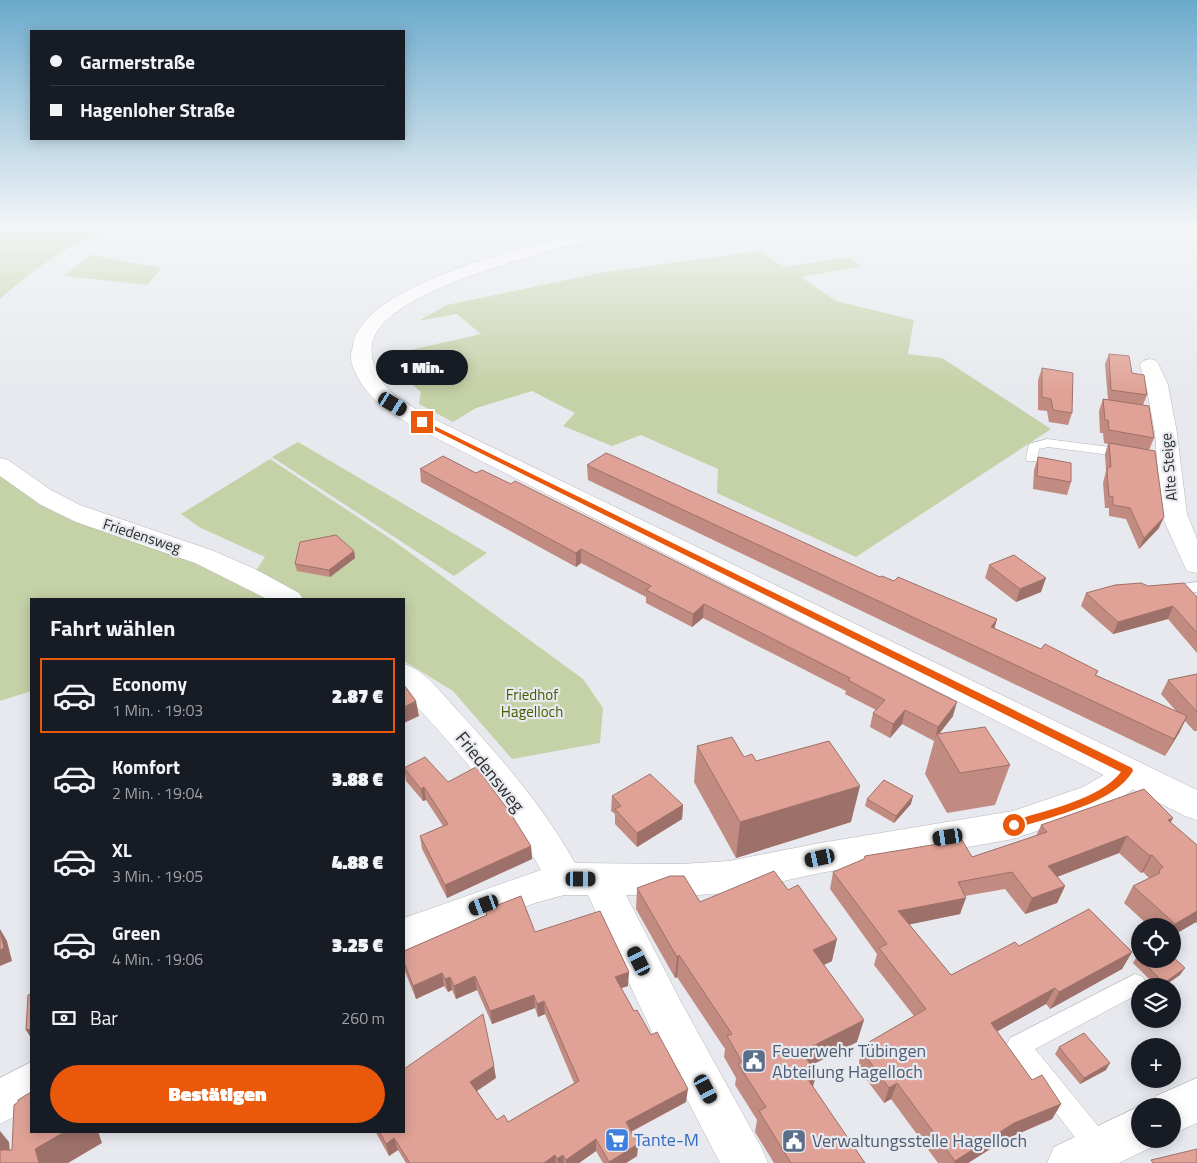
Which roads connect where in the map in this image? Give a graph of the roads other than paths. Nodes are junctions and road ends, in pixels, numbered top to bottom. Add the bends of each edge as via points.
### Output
1 (438, 282) edge
2 (1150, 365) dead end
3 (1141, 455) edge
4 (1032, 458) dead end
5 (0, 465) edge
6 (1197, 565) edge
7 (1197, 587) edge
8 (1151, 591) edge
9 (287, 598) edge
10 (405, 676) edge
11 (1128, 771) junction
12 (1197, 806) edge
13 (581, 879) junction
14 (405, 935) edge
15 (1131, 986) edge
16 (30, 1085) edge
17 (1197, 1100) edge
18 (0, 1102) edge
19 (1181, 1108) edge
20 (1131, 1133) edge
21 (1085, 1156) edge
22 (745, 1163) edge

1 - 11 street via 405,297 378,318 364,340 364,368 370,382 382,395 422,422
2 - 6 street, Alte Steige via 1157,385 1156,414 1174,514
3 - 4 lane via 1047,442 1034,447
5 - 9 street, Friedensweg via 56,503 107,525 177,546 248,576
7 - 8 lane
10 - 13 street, Friedensweg via 432,702
11 - 12 street
11 - 13 street via 1107,792 1014,825 729,877
13 - 14 street via 532,888
13 - 22 street, Friedensweg via 662,1008
15 - 21 lane via 1018,1046
16 - 18 street
17 - 19 street
20 - 21 street

